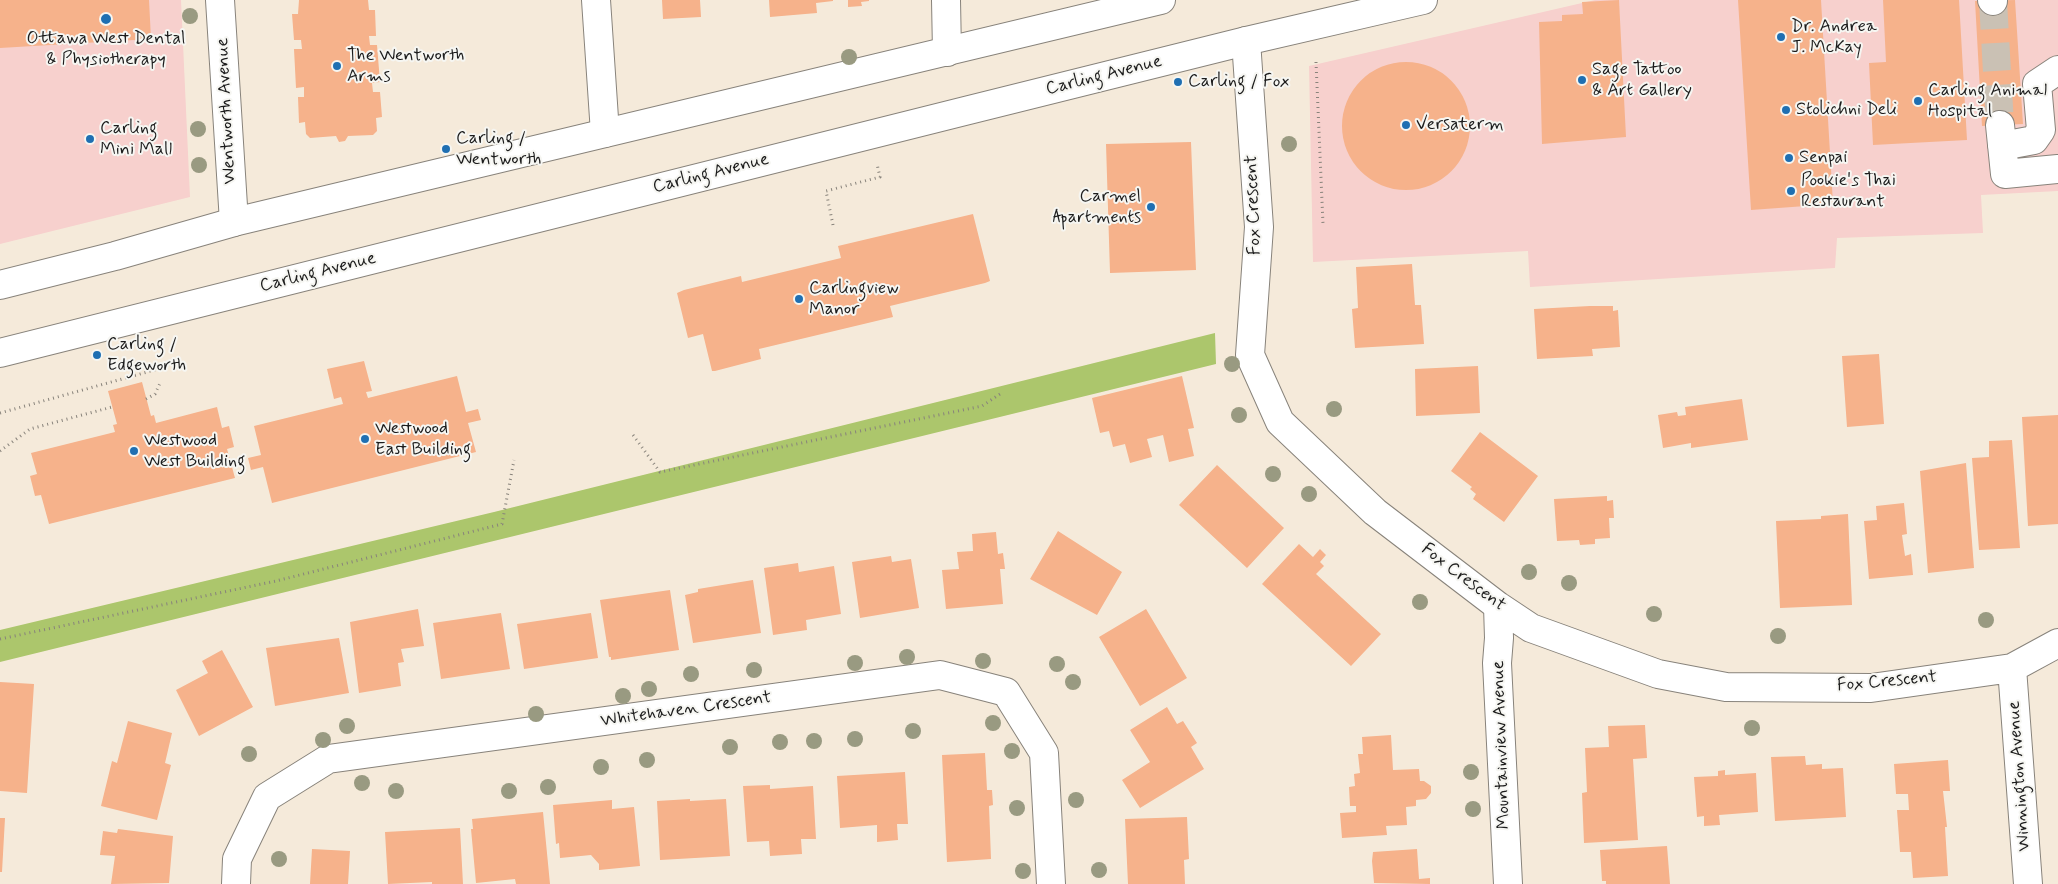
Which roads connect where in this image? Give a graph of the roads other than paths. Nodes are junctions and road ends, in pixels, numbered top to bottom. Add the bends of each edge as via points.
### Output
1 (220, 0) edge
2 (596, 0) edge
3 (946, 0) edge
4 (1161, 0) edge
5 (1423, 0) edge
6 (1246, 41) junction
7 (947, 52) junction
8 (2058, 70) edge
9 (605, 133) junction
10 (2058, 169) edge
11 (234, 222) junction
12 (0, 285) edge
13 (0, 353) edge
14 (1498, 606) junction
15 (2058, 643) edge
16 (2012, 668) junction
17 (236, 884) edge
18 (1051, 884) edge
19 (1508, 884) edge
20 (2028, 884) edge

1 - 11 street, Wentworth Avenue
2 - 9 street
3 - 7 street
4 - 7 street
5 - 6 street, Carling Avenue
6 - 13 street, Carling Avenue
6 - 14 street, Fox Crescent via 1259,227 1250,354 1280,422 1375,512
7 - 9 street
8 - 10 street via 2038,84 2041,130 2034,140 2001,136 2005,174
9 - 11 street
11 - 12 street
14 - 16 street, Fox Crescent via 1532,628 1658,674 1726,687 1871,688
14 - 19 street, Mountainview Avenue via 1500,638 1497,663
15 - 16 street, Fox Crescent
16 - 20 street, Winnington Avenue
17 - 18 street, Whitehaven Crescent via 237,859 267,797 328,759 940,675 1006,692 1044,753

